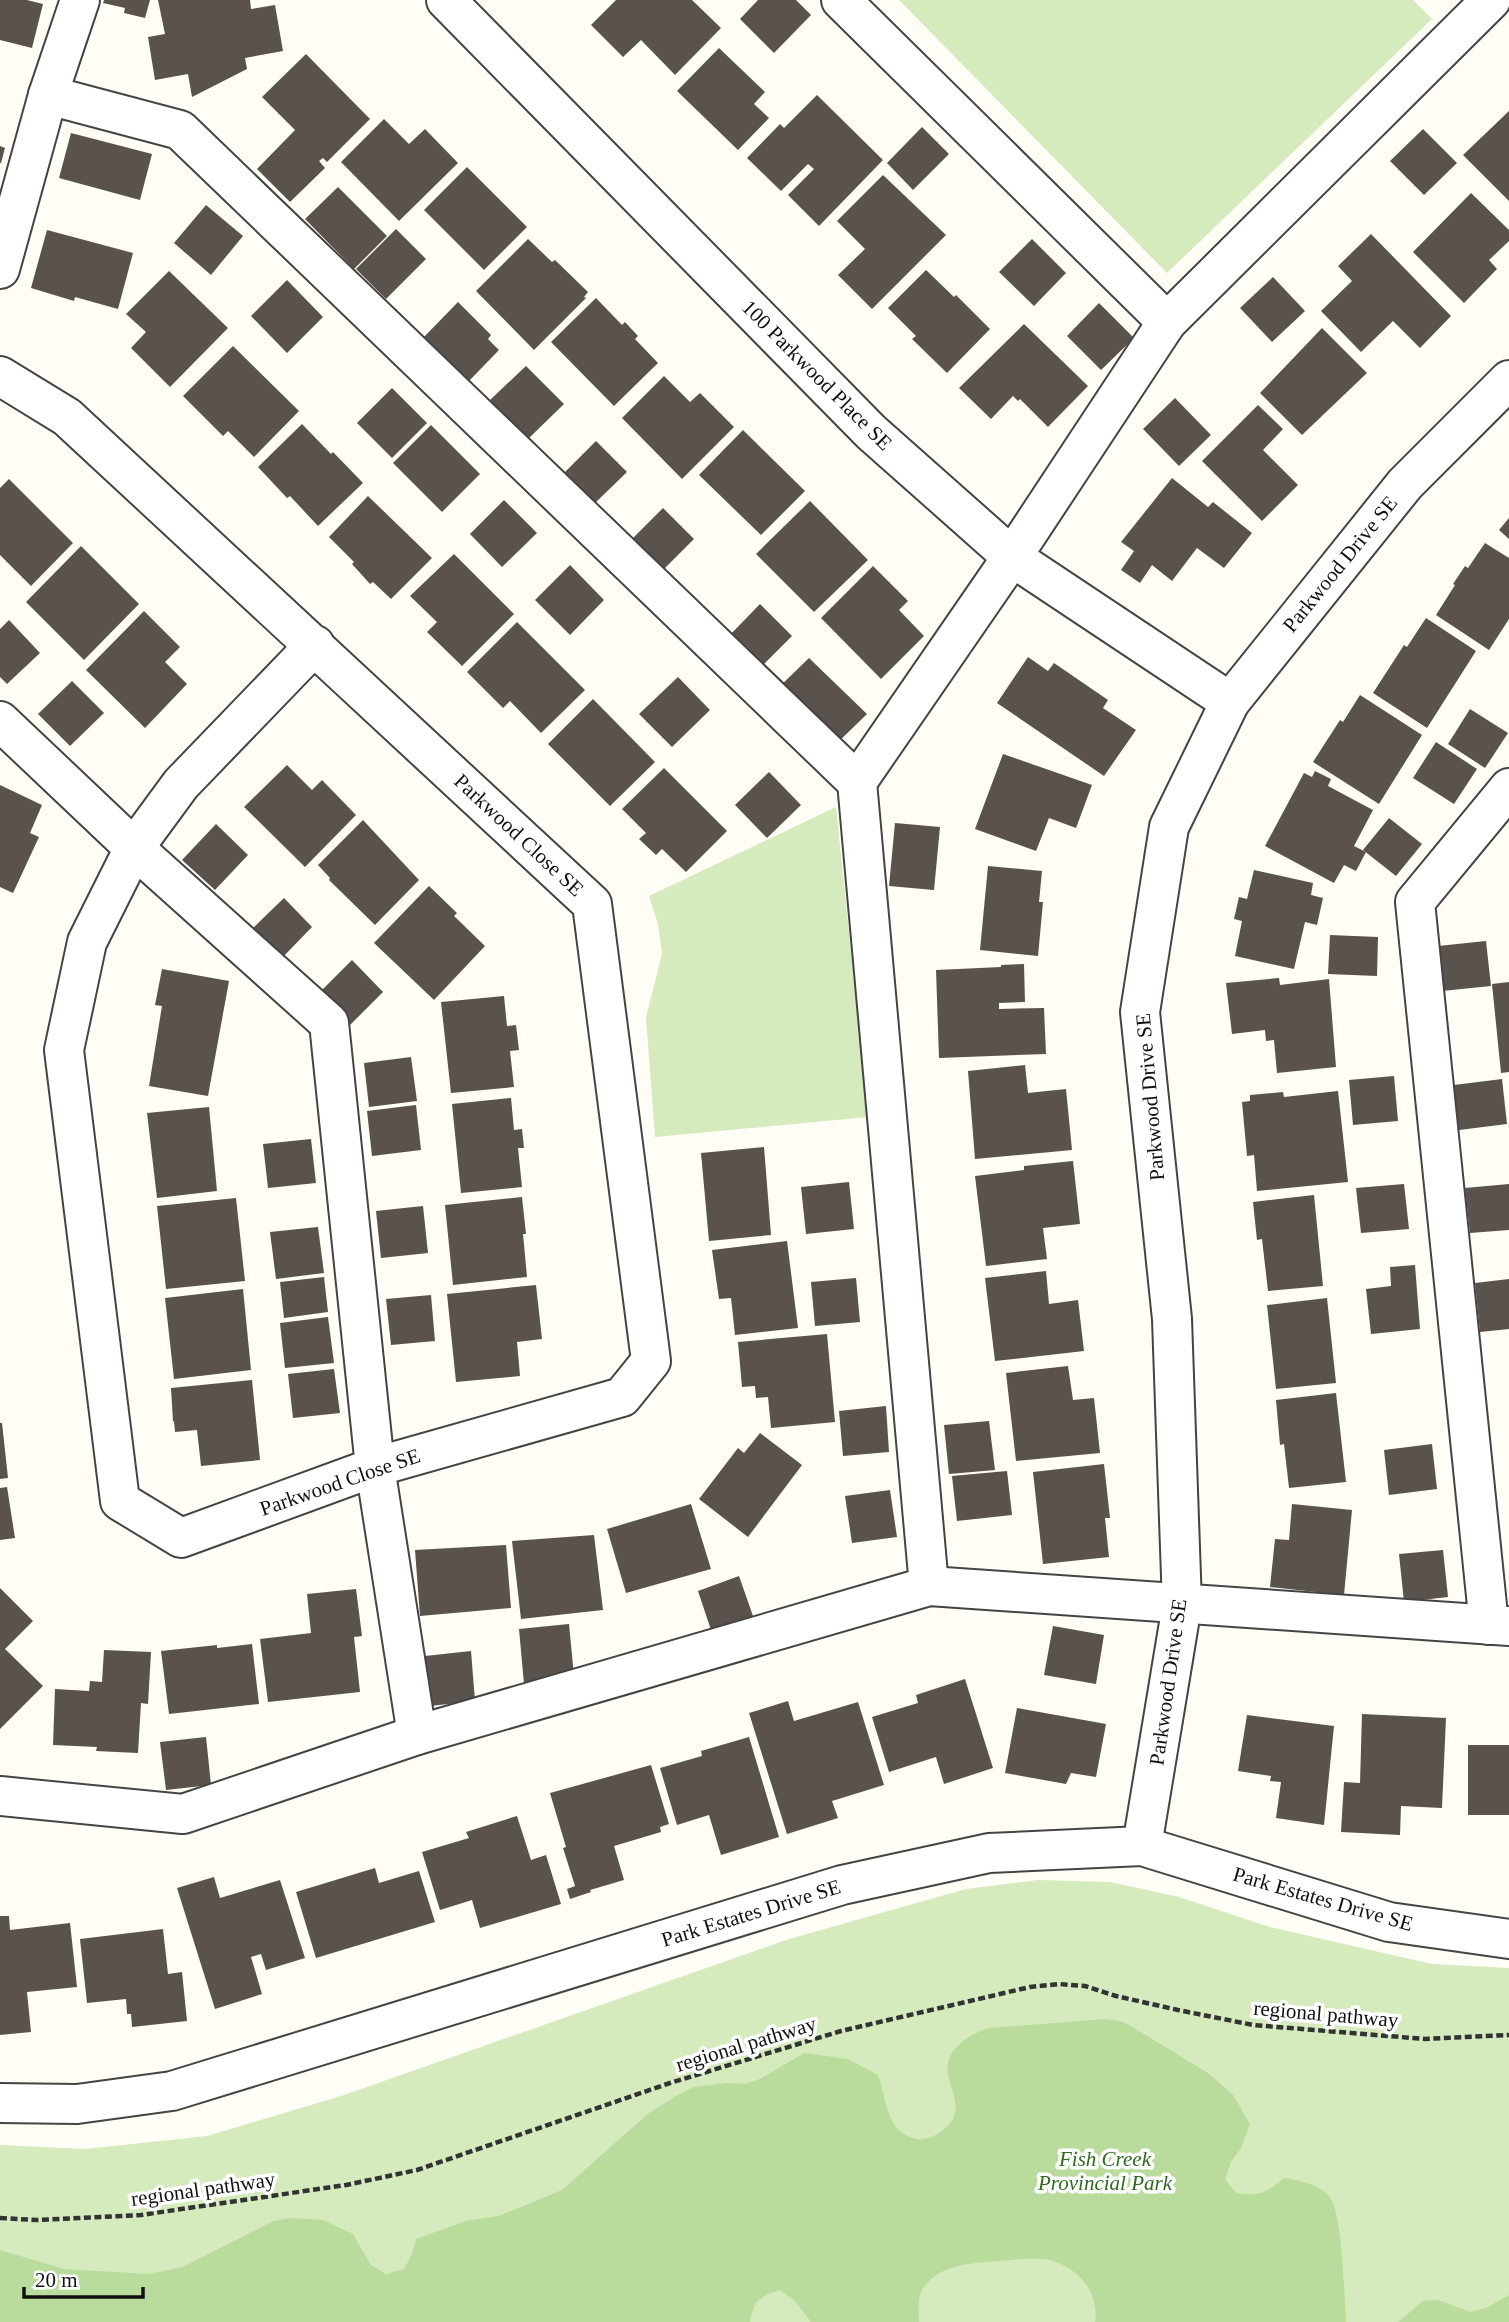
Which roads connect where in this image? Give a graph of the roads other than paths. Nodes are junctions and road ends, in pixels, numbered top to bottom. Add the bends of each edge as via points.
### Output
1 (80, 0) edge
2 (446, 0) edge
3 (841, 0) edge
4 (1491, 0) edge
5 (48, 94) junction
6 (0, 268) edge
7 (1167, 322) junction
8 (0, 376) edge
9 (1509, 380) edge
10 (1012, 557) junction
11 (314, 645) junction
12 (1230, 702) junction
13 (0, 721) edge
14 (856, 782) junction
15 (1509, 788) edge
16 (134, 848) junction
17 (375, 1467) junction
18 (929, 1586) junction
19 (1182, 1605) junction
20 (1499, 1625) edge
21 (417, 1735) junction
22 (0, 1796) edge
23 (1142, 1846) junction
24 (1509, 1940) edge
25 (0, 2103) edge

1 - 5 street
2 - 10 street, 100 Parkwood Place SE via 872,432
3 - 7 street
4 - 7 street
5 - 6 street
5 - 14 street via 180,130
7 - 10 street
8 - 11 street, Parkwood Close SE via 67,417
9 - 12 street, Parkwood Drive SE via 1405,484
10 - 12 street, 100 Parkwood Place SE
10 - 14 street
11 - 16 street, Parkwood Close SE via 180,783
11 - 17 street, Parkwood Close SE via 592,904 651,1361 622,1397
12 - 19 street, Parkwood Drive SE via 1169,827 1140,1012 1172,1319
13 - 16 street
14 - 18 street
15 - 20 street via 1415,902
16 - 17 street via 329,1023
16 - 17 street, Parkwood Close SE via 87,942 64,1051 120,1501 181,1538
17 - 21 street
18 - 19 street
18 - 21 street
19 - 20 street
19 - 23 street, Parkwood Drive SE
21 - 22 street via 183,1814
23 - 24 street, Park Estates Drive SE via 1389,1922
23 - 25 street, Park Estates Drive SE via 989,1853 842,1885 172,2091 77,2104

